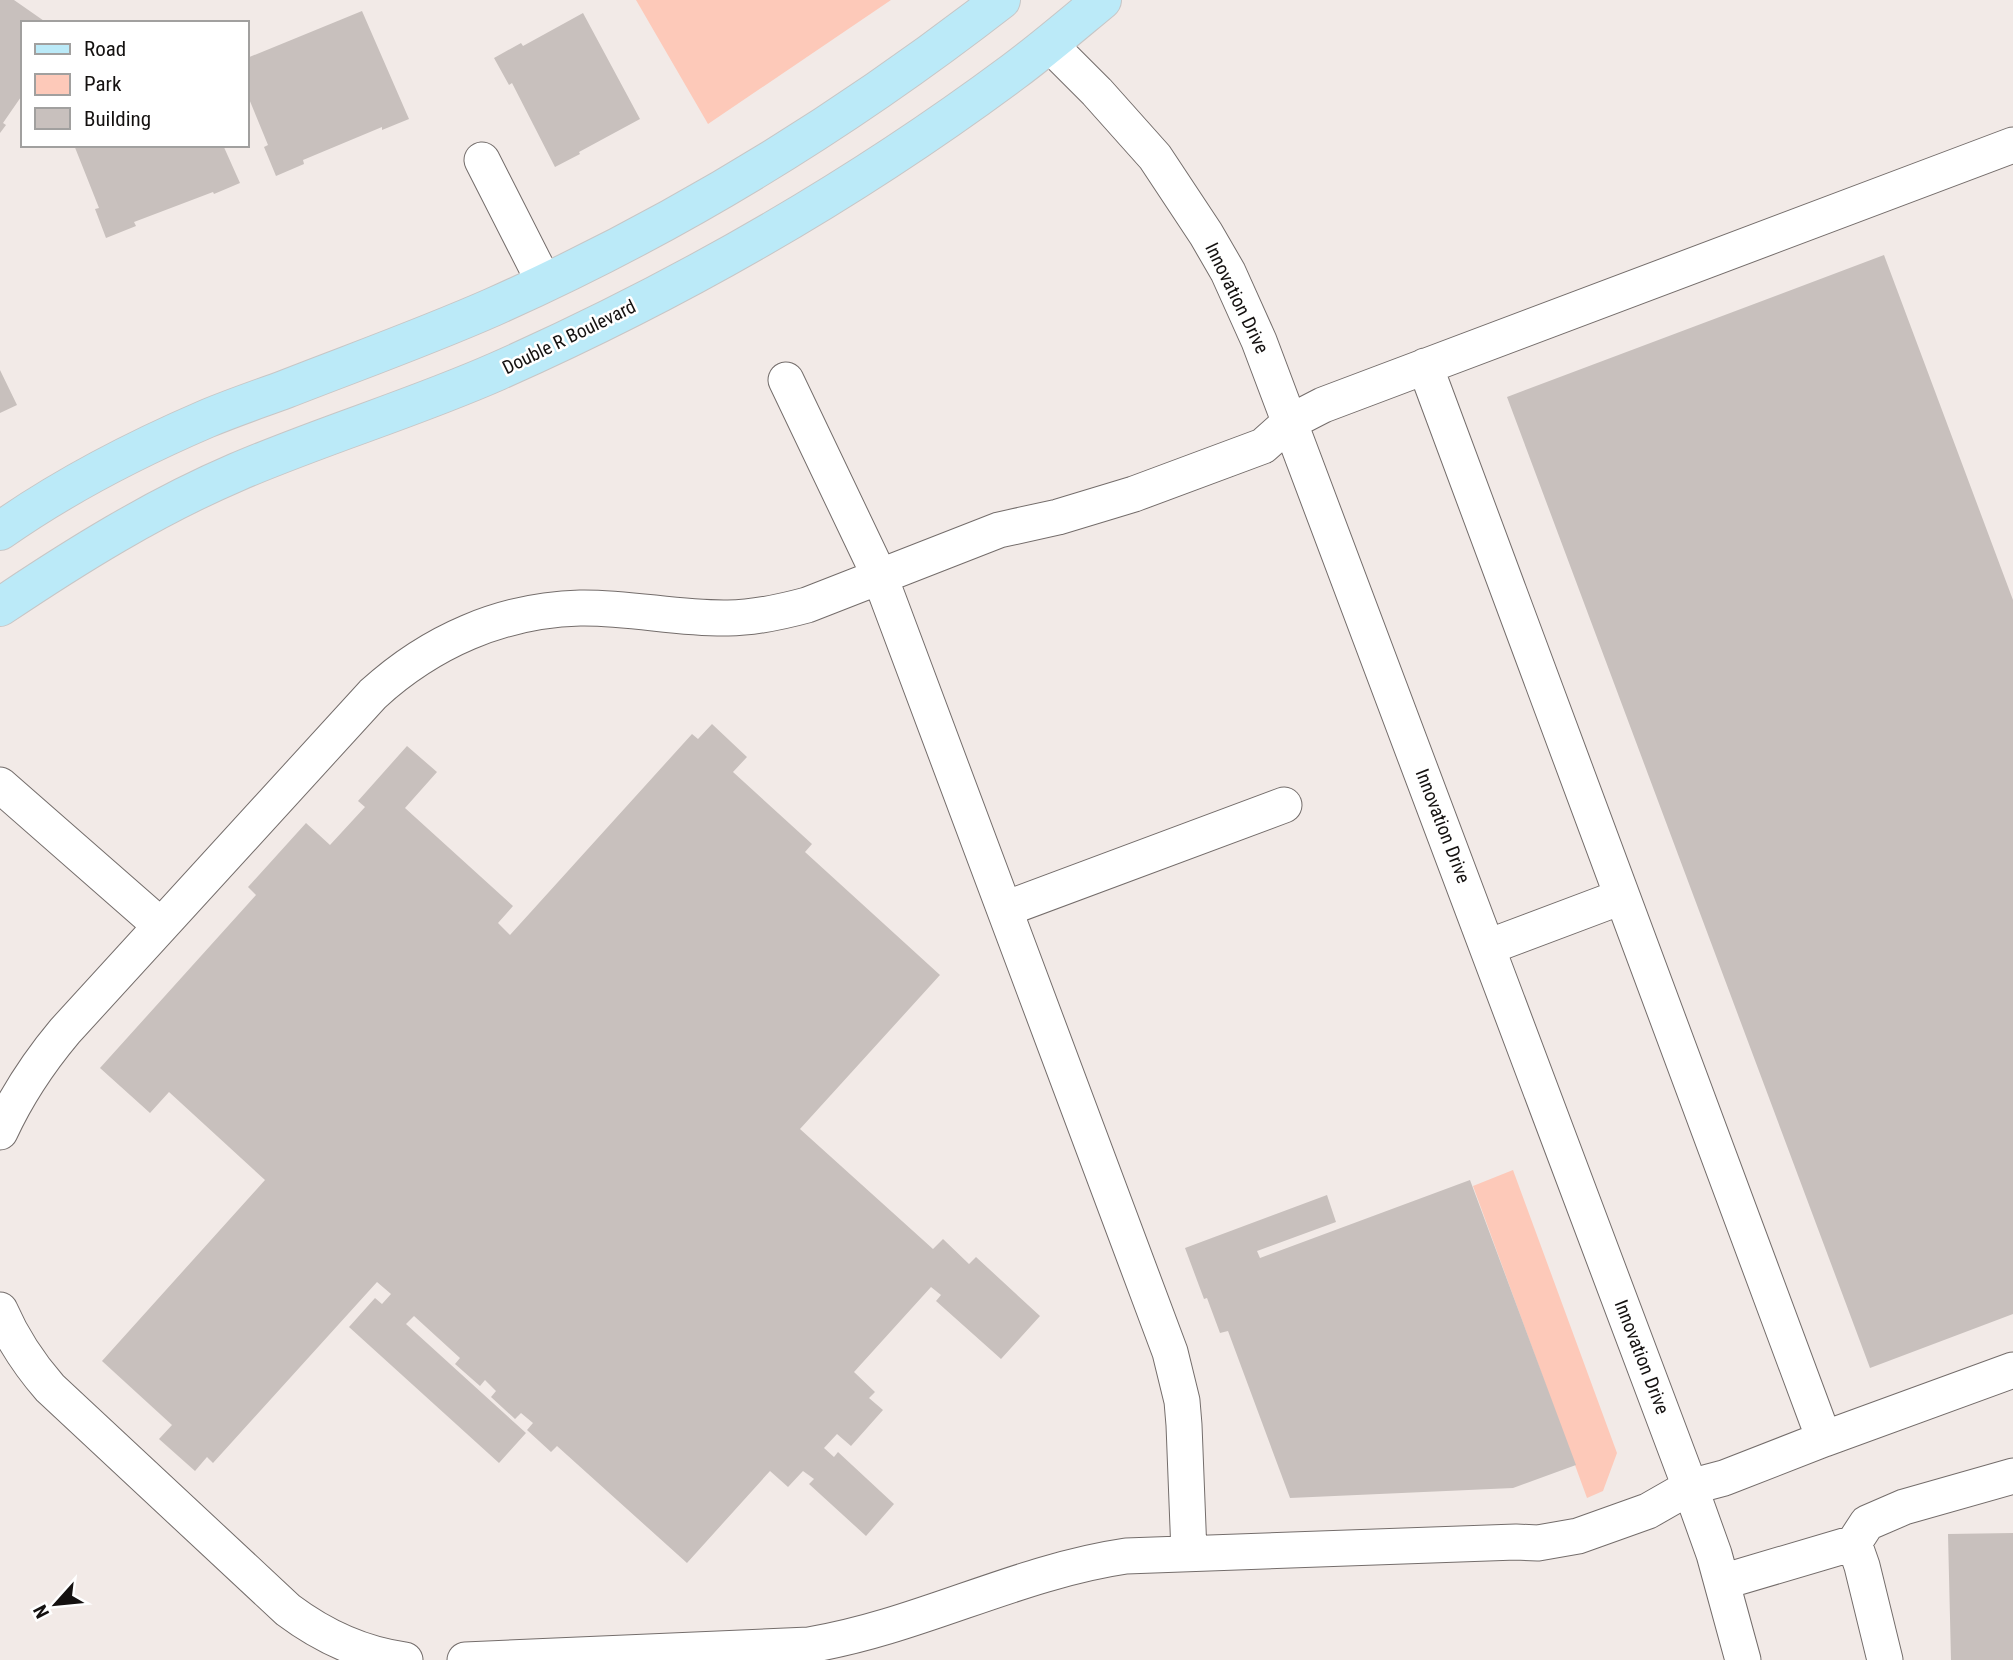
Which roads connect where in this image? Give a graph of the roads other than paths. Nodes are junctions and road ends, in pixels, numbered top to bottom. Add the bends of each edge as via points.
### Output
1 (1001, 0) edge
2 (1102, 0) edge
3 (1049, 44) junction
4 (2013, 145) edge
5 (482, 160) dead end
6 (544, 282) junction
7 (1425, 366) junction
8 (786, 380) dead end
9 (1290, 422) junction
10 (0, 531) edge
11 (880, 577) junction
12 (0, 607) edge
13 (0, 785) edge
14 (1284, 805) dead end
15 (1621, 897) junction
16 (1005, 909) junction
17 (161, 926) junction
18 (1488, 947) junction
19 (0, 1132) edge
20 (0, 1310) edge
21 (2013, 1370) edge
22 (1824, 1440) junction
23 (2013, 1476) edge
24 (1690, 1487) junction
25 (1854, 1543) junction
26 (1189, 1553) junction
27 (1722, 1581) junction
28 (485, 1659) edge
29 (405, 1660) edge
30 (1743, 1660) edge
31 (1885, 1660) edge

1 - 6 main road via 855,107 773,159 693,207
2 - 3 main road, Double R Boulevard
3 - 9 street, Innovation Drive via 1155,157 1206,234 1259,341
3 - 12 main road, Double R Boulevard via 896,154 706,269 497,372 171,502
4 - 7 street
5 - 6 street
6 - 10 main road via 141,449
7 - 9 street
7 - 15 street
8 - 11 street
9 - 11 street via 1263,446 1195,472 1134,494 999,530
9 - 18 street, Innovation Drive
11 - 16 street
11 - 17 street via 807,605 756,617 705,618 580,608 515,617 461,634 415,660 373,694
13 - 17 street
14 - 16 street
15 - 18 street
15 - 22 street
16 - 26 street via 1170,1352 1183,1413
17 - 19 street via 47,1054
18 - 24 street, Innovation Drive
20 - 29 street via 15,1343 50,1388 289,1610 342,1643
21 - 22 street
22 - 24 street
23 - 25 street via 1904,1507 1867,1523
24 - 26 street via 1648,1511 1578,1536 1538,1543
24 - 27 street, Innovation Drive
25 - 27 street
25 - 31 street
26 - 28 street via 1126,1556 1078,1565 861,1634 809,1645
27 - 30 street, Innovation Drive

